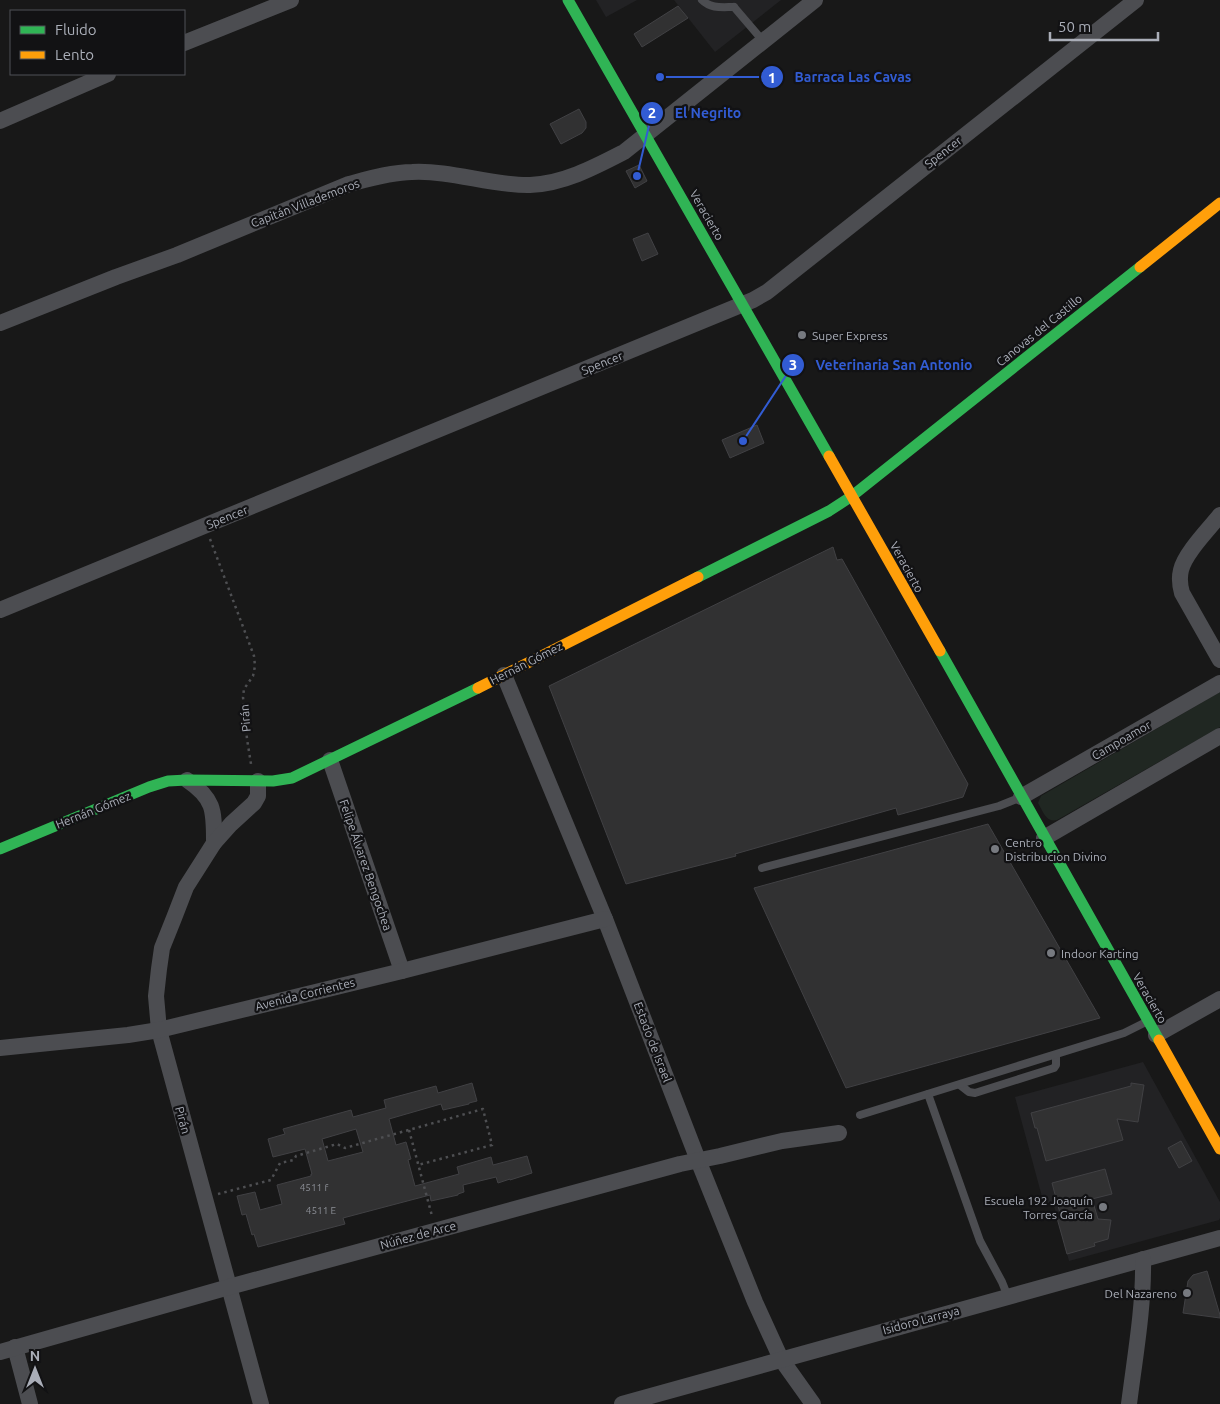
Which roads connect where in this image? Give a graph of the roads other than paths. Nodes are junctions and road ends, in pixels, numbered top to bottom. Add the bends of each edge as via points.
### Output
1 (291, 0) edge
2 (568, 0) edge
3 (702, 0) edge
4 (815, 0) edge
5 (1136, 0) edge
6 (736, 3) edge
7 (763, 41) junction
8 (185, 43) edge
9 (106, 75) edge
10 (0, 121) edge
11 (645, 135) junction
12 (1220, 203) edge
13 (743, 305) junction
14 (0, 324) edge
15 (852, 496) junction
16 (1220, 515) edge
17 (0, 610) edge
18 (1220, 660) edge
19 (504, 675) junction
20 (1220, 683) edge
21 (1220, 736) edge
22 (330, 760) junction
23 (187, 780) junction
24 (258, 781) junction
25 (1021, 797) junction
26 (1044, 838) junction
27 (214, 843) junction
28 (0, 849) edge
29 (762, 868) dead end
30 (605, 919) junction
31 (402, 971) junction
32 (1220, 999) edge
33 (1152, 1028) junction
34 (159, 1030) junction
35 (0, 1048) edge
36 (1056, 1054) junction
37 (960, 1084) junction
38 (928, 1094) junction
39 (860, 1116) dead end
40 (839, 1133) dead end
41 (1220, 1149) edge
42 (698, 1160) junction
43 (1220, 1238) edge
44 (1143, 1259) junction
45 (229, 1287) junction
46 (1008, 1297) junction
47 (7, 1350) edge
48 (781, 1359) junction
49 (30, 1404) edge
50 (262, 1404) edge
51 (622, 1404) edge
52 (813, 1404) edge
53 (1129, 1404) edge

1 - 8 street
2 - 11 street, Veracierto
3 - 6 lane via 711,6
4 - 7 street, Capitán Villademoros
5 - 13 street, Spencer via 775,286
6 - 7 lane
7 - 11 street, Capitán Villademoros
9 - 10 street
11 - 13 street, Veracierto
11 - 14 street, Capitán Villademoros via 624,152 597,166 550,182 511,184 412,172 355,182
12 - 15 street, Canovas del Castillo
13 - 15 street, Veracierto
13 - 17 street, Spencer
15 - 19 street, Hernán Gómez via 829,511
15 - 25 street, Veracierto
16 - 18 street via 1184,562 1180,584
19 - 22 street, Hernán Gómez
19 - 30 street, Estado de Israel
20 - 25 street, Campoamor
21 - 26 street
22 - 24 street, Hernán Gómez via 292,778
22 - 31 street, Felipe Álvarez Bengochea
23 - 24 street, Hernán Gómez
23 - 27 street via 210,804 214,816
23 - 28 street, Hernán Gómez via 149,787
24 - 27 street, Pirán via 258,796 254,803
25 - 26 street, Veracierto
25 - 29 lane via 999,806
26 - 33 street, Veracierto
27 - 34 street, Pirán via 186,887 162,948 156,996
30 - 31 street, Avenida Corrientes
30 - 42 street, Estado de Israel
31 - 34 street, Avenida Corrientes
32 - 33 street
33 - 36 lane
33 - 41 street, Veracierto
34 - 35 street, Avenida Corrientes
34 - 45 street, Pirán
36 - 37 lane
36 - 37 lane via 1054,1068 975,1093
37 - 38 lane
38 - 39 lane
38 - 46 lane via 980,1241
40 - 42 street, Núñez de Arce via 782,1141
42 - 45 street, Núñez de Arce
42 - 48 street, Estado de Israel
43 - 44 street, Isidoro Larraya
44 - 46 street, Isidoro Larraya
44 - 53 street
45 - 47 street, Núñez de Arce
45 - 50 street, Pirán
46 - 48 street, Isidoro Larraya
47 - 49 street
48 - 51 street, Isidoro Larraya
48 - 52 street, Estado de Israel

